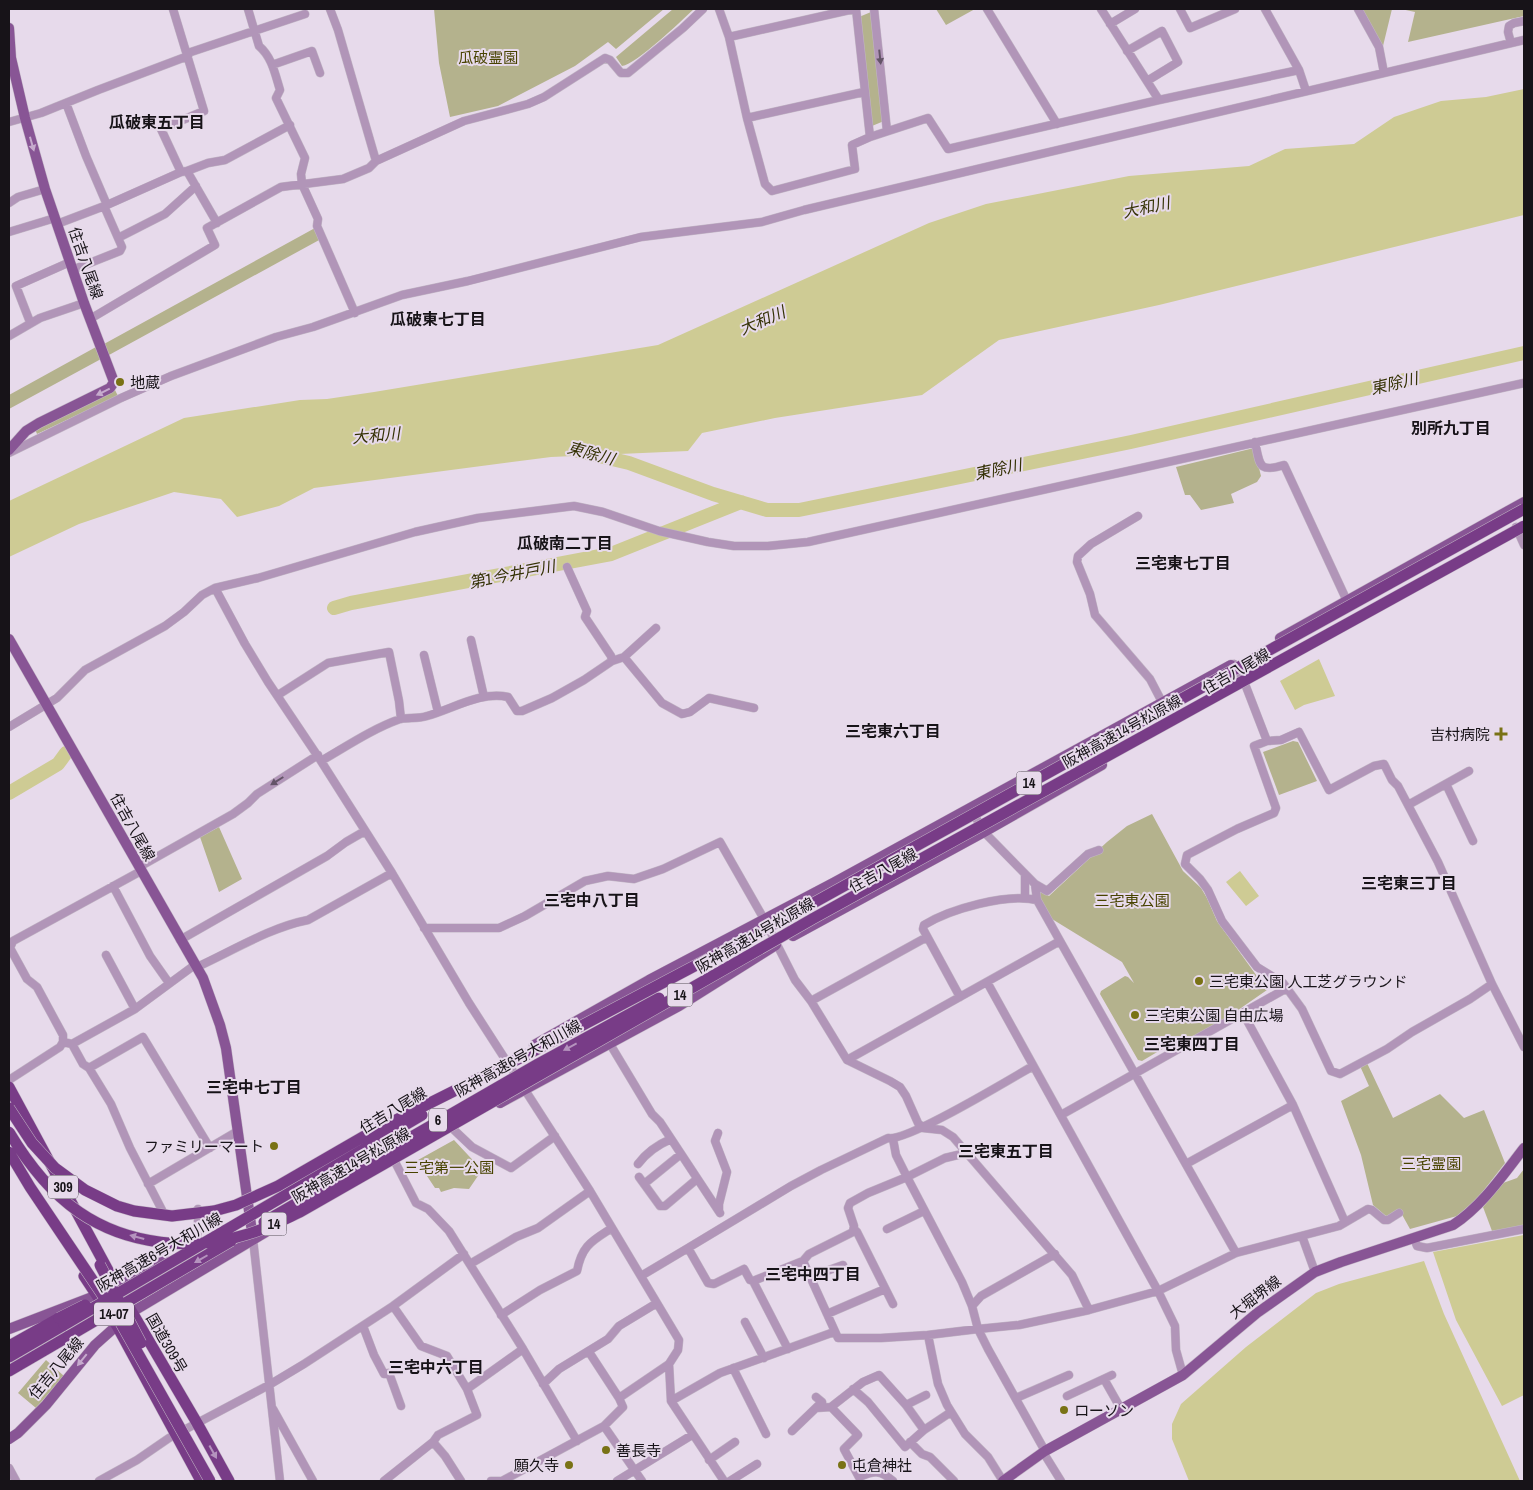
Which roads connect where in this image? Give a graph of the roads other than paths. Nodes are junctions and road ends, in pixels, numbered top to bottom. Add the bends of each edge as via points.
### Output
1 (173, 9) edge
2 (248, 9) edge
3 (330, 9) edge
4 (703, 9) edge
5 (720, 9) edge
6 (855, 9) edge
7 (874, 9) edge
8 (987, 9) edge
9 (1101, 9) edge
10 (1135, 9) edge
11 (1180, 9) edge
12 (1235, 9) edge
13 (1265, 9) edge
14 (1358, 9) edge
15 (305, 14) dead end
16 (1524, 20) edge
17 (1110, 24) junction
18 (9, 28) edge
19 (254, 32) junction
20 (728, 37) junction
21 (1524, 40) edge
22 (1511, 43) junction
23 (1127, 51) junction
24 (188, 55) junction
25 (10, 58) edge
26 (272, 65) junction
27 (1299, 70) junction
28 (320, 73) dead end
29 (1384, 73) junction
30 (1147, 81) junction
31 (1306, 91) junction
32 (864, 92) junction
33 (1159, 100) junction
34 (66, 103) junction
35 (25, 118) junction
36 (747, 118) junction
37 (9, 122) edge
38 (290, 124) junction
39 (1057, 124) junction
40 (888, 131) junction
41 (870, 137) junction
42 (376, 161) junction
43 (184, 172) junction
44 (302, 184) junction
45 (196, 186) junction
46 (46, 189) junction
47 (9, 203) edge
48 (106, 206) junction
49 (56, 221) junction
50 (217, 223) junction
51 (9, 232) edge
52 (118, 238) junction
53 (71, 266) junction
54 (84, 303) junction
55 (355, 313) junction
56 (90, 319) junction
57 (30, 322) junction
58 (9, 336) edge
59 (1524, 383) edge
60 (1255, 442) junction
61 (9, 452) edge
62 (1524, 502) edge
63 (1524, 509) edge
64 (1138, 516) dead end
65 (1521, 524) edge
66 (1524, 546) edge
67 (568, 567) dead end
68 (215, 588) junction
69 (1347, 601) junction
70 (656, 628) dead end
71 (9, 639) edge
72 (471, 640) dead end
73 (424, 655) dead end
74 (624, 657) junction
75 (612, 661) junction
76 (1234, 664) junction
77 (1245, 684) junction
78 (278, 695) junction
79 (484, 697) junction
80 (45, 702) junction
81 (1162, 702) junction
82 (754, 708) dead end
83 (438, 712) junction
84 (401, 719) junction
85 (9, 727) edge
86 (1267, 741) junction
87 (320, 758) junction
88 (1469, 772) dead end
89 (1446, 784) junction
90 (1408, 805) junction
91 (971, 807) junction
92 (365, 831) junction
93 (984, 832) junction
94 (1473, 841) dead end
95 (1099, 850) dead end
96 (140, 869) junction
97 (392, 874) junction
98 (1025, 874) junction
99 (1035, 884) junction
100 (113, 886) junction
101 (1025, 897) junction
102 (1037, 900) junction
103 (814, 918) junction
104 (764, 919) junction
105 (424, 928) junction
106 (927, 937) junction
107 (180, 940) junction
108 (1060, 941) junction
109 (778, 945) junction
110 (106, 956) dead end
111 (196, 966) junction
112 (986, 982) junction
113 (170, 983) junction
114 (1492, 984) junction
115 (1287, 988) junction
116 (960, 997) junction
117 (811, 1001) junction
118 (135, 1010) junction
119 (1243, 1013) junction
120 (63, 1042) junction
121 (72, 1044) junction
122 (610, 1044) junction
123 (1524, 1046) edge
124 (532, 1052) junction
125 (848, 1060) junction
126 (506, 1061) junction
127 (1033, 1066) junction
128 (89, 1068) junction
129 (1134, 1074) junction
130 (9, 1083) edge
131 (526, 1090) junction
132 (9, 1091) edge
133 (1293, 1105) junction
134 (9, 1108) edge
135 (1061, 1115) junction
136 (452, 1128) junction
137 (923, 1128) junction
138 (238, 1131) junction
139 (9, 1132) edge
140 (718, 1134) dead end
141 (555, 1136) junction
142 (671, 1139) junction
143 (893, 1139) junction
144 (9, 1145) edge
145 (210, 1148) junction
146 (1524, 1148) edge
147 (9, 1152) edge
148 (45, 1152) junction
149 (680, 1154) junction
150 (966, 1154) junction
151 (394, 1160) junction
152 (638, 1164) dead end
153 (1186, 1164) junction
154 (52, 1167) junction
155 (638, 1177) dead end
156 (907, 1177) junction
157 (697, 1179) junction
158 (148, 1184) junction
159 (644, 1184) junction
160 (590, 1191) junction
161 (198, 1209) junction
162 (162, 1210) junction
163 (924, 1210) junction
164 (255, 1212) junction
165 (720, 1213) junction
166 (1399, 1214) dead end
167 (1345, 1222) junction
168 (725, 1224) junction
169 (612, 1228) junction
170 (854, 1229) junction
171 (886, 1229) dead end
172 (1524, 1229) edge
173 (1302, 1236) junction
174 (1414, 1238) junction
175 (253, 1239) junction
176 (195, 1244) junction
177 (688, 1248) junction
178 (1236, 1253) junction
179 (464, 1254) junction
180 (1056, 1254) junction
181 (803, 1261) junction
182 (470, 1264) junction
183 (843, 1264) dead end
184 (1315, 1272) junction
185 (641, 1276) junction
186 (810, 1277) junction
187 (753, 1281) junction
188 (116, 1286) junction
189 (886, 1289) junction
190 (1158, 1291) junction
191 (96, 1296) junction
192 (657, 1304) junction
193 (893, 1304) dead end
194 (392, 1306) junction
195 (972, 1306) junction
196 (1089, 1310) junction
197 (132, 1312) junction
198 (827, 1314) junction
199 (501, 1315) junction
200 (745, 1322) dead end
201 (116, 1326) junction
202 (363, 1326) junction
203 (9, 1329) edge
204 (978, 1329) junction
205 (834, 1332) junction
206 (928, 1335) junction
207 (9, 1346) edge
208 (523, 1349) junction
209 (788, 1349) junction
210 (589, 1352) junction
211 (9, 1357) edge
212 (32, 1358) junction
213 (764, 1358) junction
214 (669, 1364) junction
215 (732, 1368) junction
216 (9, 1371) edge
217 (1069, 1375) dead end
218 (1183, 1375) junction
219 (9, 1376) edge
220 (543, 1384) junction
221 (269, 1385) junction
222 (467, 1388) junction
223 (853, 1389) junction
224 (926, 1395) dead end
225 (1067, 1396) dead end
226 (816, 1397) dead end
227 (619, 1398) junction
228 (1016, 1398) junction
229 (671, 1401) junction
230 (906, 1405) junction
231 (271, 1406) junction
232 (402, 1406) dead end
233 (831, 1407) junction
234 (816, 1408) junction
235 (1121, 1409) junction
236 (951, 1412) junction
237 (198, 1423) junction
238 (604, 1426) junction
239 (924, 1430) junction
240 (792, 1432) dead end
241 (766, 1434) dead end
242 (175, 1435) junction
243 (692, 1435) junction
244 (9, 1439) edge
245 (577, 1441) junction
246 (433, 1442) junction
247 (735, 1442) dead end
248 (910, 1442) junction
249 (1044, 1452) junction
250 (709, 1460) junction
251 (757, 1464) dead end
252 (9, 1468) edge
253 (634, 1471) junction
254 (16, 1481) edge
255 (99, 1481) edge
256 (201, 1481) edge
257 (210, 1481) edge
258 (218, 1481) edge
259 (229, 1481) edge
260 (280, 1481) edge
261 (313, 1481) edge
262 (384, 1481) edge
263 (461, 1481) edge
264 (491, 1481) edge
265 (502, 1481) edge
266 (617, 1481) edge
267 (642, 1481) edge
268 (724, 1481) edge
269 (730, 1481) edge
270 (892, 1481) edge
271 (954, 1481) edge
272 (1003, 1481) edge
273 (1061, 1481) edge

1 - 24 street
2 - 19 street
3 - 42 street
4 - 42 street via 628,73 621,73 605,58 544,97 464,121
5 - 20 street
6 - 20 street
6 - 32 street
7 -> 40 street
8 - 39 street
9 - 17 street
10 - 17 street
11 - 12 street via 1190,28
13 - 27 street
14 - 29 street via 1378,47
15 - 19 street
16 - 22 street via 1509,26
17 - 23 street
18 - 25 main road, 住吉八尾線
19 - 24 street
19 - 26 street
20 - 36 street
21 - 22 street
22 - 29 street
23 - 30 street
23 - 30 street via 1162,32 1178,62
24 - 34 street
24 - 43 street via 204,110 161,129
25 - 35 main road, 住吉八尾線
26 - 28 street via 312,51
26 - 38 street via 280,90 276,98
27 - 31 street
27 - 33 street
29 - 31 street
30 - 33 street
31 - 55 street via 762,222 641,237 402,295
32 - 36 street
32 - 41 street
33 - 39 street
34 - 35 street
34 - 48 street
35 - 37 street
35 -> 46 main road, 住吉八尾線
36 - 41 street via 765,184 772,191 855,169 852,145
38 - 43 street via 224,160
38 - 44 street via 305,158
39 - 40 street via 948,149 928,118
40 - 41 street
42 - 44 street via 369,168 343,179
43 - 45 street
43 - 48 street
44 - 50 street via 281,187
44 - 55 street
45 - 50 street
45 - 52 street via 165,214
46 - 47 street
46 - 49 main road, 住吉八尾線
48 - 49 street
48 - 52 street
49 - 51 street
49 - 53 main road, 住吉八尾線
50 - 56 street via 207,228 215,245
52 - 53 street via 122,247 120,251
53 - 54 main road, 住吉八尾線
53 - 57 street via 16,286
54 - 56 main road, 住吉八尾線
54 - 57 street
55 - 61 street via 276,337 171,376
56 -> 61 main road, 住吉八尾線 via 113,377 113,386 39,422 26,431
57 - 58 street
59 - 60 street
60 - 68 street via 808,542 734,546 708,542 574,506 478,518 415,532
60 - 69 street via 1260,464 1265,468 1284,465
62 - 69 main road, 住吉八尾線
63 - 124 highway, 阪神高速14号松原線 / 14, bridge via 808,906
64 - 81 street via 1091,544 1078,556 1077,562 1095,615 1150,679
65 - 66 street
65 - 77 main road, 住吉八尾線
65 - 103 highway, 阪神高速14号松原線 / 14, bridge
67 - 75 street via 587,610 585,617
68 - 78 street via 245,644
68 - 80 street via 165,626 85,670 56,698
69 - 76 main road, 住吉八尾線
70 - 74 street
71 - 80 main road, 住吉八尾線
72 - 79 street
73 - 83 street
74 - 75 street
74 - 82 street via 662,703 682,714 709,698
75 - 79 street via 552,698 522,711 517,711 508,697 498,694
76 - 77 street
76 - 81 main road, 住吉八尾線
77 - 86 street
77 - 93 main road, 住吉八尾線
78 - 84 street via 328,663 389,652
78 - 87 street
79 - 83 street
80 - 85 street
80 - 96 main road, 住吉八尾線
81 - 91 main road, 住吉八尾線
83 - 84 street
84 - 87 street
86 - 90 street via 1281,740 1299,732 1329,790 1384,764
86 - 115 street via 1254,746 1276,808 1274,813 1187,855 1185,864 1208,890 1222,921 1257,967
87 - 92 street
87 -> 96 street
88 - 89 street
89 - 90 street
89 - 94 street
90 - 114 street via 1438,862
91 - 93 street
91 - 104 main road, 住吉八尾線
92 - 97 street
92 - 107 street
93 - 98 street
93 - 109 main road, 住吉八尾線
95 - 99 street via 1088,854 1048,893
96 - 100 street
96 - 107 main road, 住吉八尾線
97 - 105 street
97 - 111 street via 308,920 262,935
98 - 99 street
98 - 101 street
99 - 102 street
100 - 113 street via 150,956
100 - 120 street via 13,941 10,948 27,979 37,987 62,1034
101 - 102 street
101 - 106 street via 981,903 941,915 924,925
102 - 108 street
103 -> 139 highway, 阪神高速14号松原線 / 14, bridge via 300,1212 245,1235 207,1242 177,1243 115,1230 80,1212 64,1199 36,1171
103 -> 212 highway, 阪神高速6号大和川線 / 6, bridge via 538,1064
104 - 105 street via 720,842 634,879 608,876 585,881 499,928
104 - 109 street
104 - 126 main road, 住吉八尾線
105 - 126 street
106 - 116 street
106 - 117 street
107 - 111 main road, 住吉八尾線
108 - 112 street
108 - 129 street
109 - 117 street via 795,980
109 - 122 main road, 住吉八尾線
110 - 118 street
111 - 113 street
111 - 138 main road, 住吉八尾線 via 224,1040
112 - 116 street
112 - 127 street
113 - 118 street
114 - 115 street via 1340,1074 1331,1071 1302,1009
114 - 123 street
115 - 119 street
116 - 125 street
117 - 125 street
118 - 121 street
119 - 129 street
119 - 133 street
120 - 121 street
120 - 130 street
121 - 128 street via 83,1064
122 - 131 main road, 住吉八尾線
122 - 142 street
124 - 134 highway, 阪神高速14号松原線 / 14, bridge via 368,1134 257,1197 194,1215 134,1211 93,1194 70,1180 42,1155
124 - 164 highway, 阪神高速6号大和川線 / 6, bridge
125 - 137 street via 900,1087
126 - 131 street
126 - 164 main road, 住吉八尾線
127 - 135 street
127 - 137 street
128 - 145 street via 143,1038
128 - 158 street via 111,1104
129 - 135 street
129 - 153 street
130 - 148 street
130 - 154 highway, 国道309号 / 309
131 - 136 main road, 住吉八尾線
131 - 141 street
132 - 258 highway, 14-07, bridge via 139,1340
133 - 153 street
133 - 167 street
135 - 190 street
136 - 141 street via 472,1147 511,1168
136 - 151 main road, 住吉八尾線
137 - 143 street
137 - 150 street via 942,1130 953,1137
138 - 145 street
138 - 164 main road, 住吉八尾線
140 - 165 street via 715,1141 727,1172 719,1204
141 - 160 street
142 - 149 street
142 - 152 street via 650,1150
143 - 156 street via 896,1155
143 - 168 street via 888,1138 821,1170
144 - 191 highway, 309
145 - 158 street
146 - 174 main road, 大堀堺線 via 1464,1218
147 - 257 highway, 14-07, bridge via 123,1327
148 - 154 street
148 - 162 street via 72,1175 112,1199
149 - 157 street
149 - 159 street
150 - 156 street via 945,1158
150 - 180 street
151 - 175 main road, 住吉八尾線
151 - 179 street via 416,1203 428,1209 449,1231
153 - 178 street
154 - 188 highway, 国道309号 / 309
155 - 159 street
156 - 163 street
156 - 170 street via 850,1204 848,1208
157 - 159 street via 665,1206 660,1206
157 - 165 street
158 - 162 street
160 - 169 street
160 - 182 street via 538,1228
161 - 162 street
161 - 164 street via 230,1208
161 - 176 street
163 - 171 street
163 - 195 street
164 - 175 main road, 住吉八尾線
164 - 176 main road, 住吉八尾線
164 - 207 highway, bridge
164 - 211 highway, 阪神高速6号大和川線 / 6, bridge
165 - 168 street
166 - 167 street via 1384,1220 1368,1209
167 - 173 street
168 - 177 street
169 - 185 street
169 - 199 street via 588,1244 577,1271
170 - 181 street via 809,1254
170 - 189 street
172 - 174 street via 1433,1247 1417,1246
173 - 178 street
173 - 184 street
174 - 184 main road, 大堀堺線
175 - 197 main road, 住吉八尾線
175 - 221 street
176 - 188 main road, 住吉八尾線
177 - 185 street
177 - 187 street via 708,1283 714,1284 744,1269
178 - 190 street
179 - 182 street
179 - 194 street
180 - 195 street via 981,1296
180 - 196 street via 1072,1275
181 - 186 street
181 - 187 street
182 - 199 street
183 - 186 street
184 - 218 main road, 大堀堺線 via 1257,1313
185 - 192 street
186 - 198 street
187 - 209 street
188 - 191 main road, 住吉八尾線
188 - 197 highway, 国道309号 / 309
189 - 193 street
189 - 198 street
190 - 196 street
190 - 218 street via 1175,1326 1176,1350
191 - 201 highway, 309
191 - 203 main road, 住吉八尾線
192 - 210 street via 619,1326 608,1340
192 - 214 street via 679,1340 678,1350
194 - 202 street
194 - 222 street via 421,1346 447,1356
195 - 204 street
196 - 204 street via 1019,1325
197 - 201 main road, 住吉八尾線
197 - 237 highway, 国道309号 / 309
198 - 205 street
199 - 208 street
200 - 213 street
201 - 242 highway, 309
201 -> 244 main road, 住吉八尾線 via 95,1345 46,1405
202 - 221 street
202 - 232 street via 374,1355 384,1374 389,1373
204 - 206 street
204 - 228 street
205 - 206 street via 838,1338
205 - 209 street
206 - 236 street via 938,1384
208 - 220 street
208 - 222 street
209 - 213 street
210 - 220 street via 559,1369
210 - 227 street
212 - 216 highway, 阪神高速6号大和川線 / 6
212 - 219 highway
213 - 215 street
214 - 227 street
214 - 229 street
215 - 229 street
215 - 241 street
217 - 228 street
218 - 235 main road, 大堀堺線
220 - 245 street
221 - 231 street
221 - 237 street
222 - 246 street via 477,1415 438,1435
223 - 230 street via 879,1375
223 - 233 street
223 - 248 street via 905,1447
224 - 230 street
225 - 235 street via 1108,1377
226 - 234 street via 822,1402
227 - 238 street via 624,1407
228 - 249 street
229 - 243 street
230 - 239 street
231 - 260 street
231 - 261 street
233 - 234 street
233 - 270 street via 858,1435 844,1450 859,1477 875,1471
234 - 240 street
235 - 249 main road, 大堀堺線
236 - 239 street
236 - 272 street
237 - 242 street
237 -> 259 highway, 国道309号 / 309
238 - 245 street
238 - 253 street
239 - 248 street
242 - 255 street
242 - 256 highway, 309
243 - 250 street
243 - 253 street
245 - 265 street
246 - 262 street
246 - 263 street
247 - 250 street
248 - 271 street
249 - 272 main road, 大堀堺線
249 - 273 street
250 - 268 street
251 - 269 street
252 - 254 street
253 - 266 street
253 - 267 street
264 - 265 street

